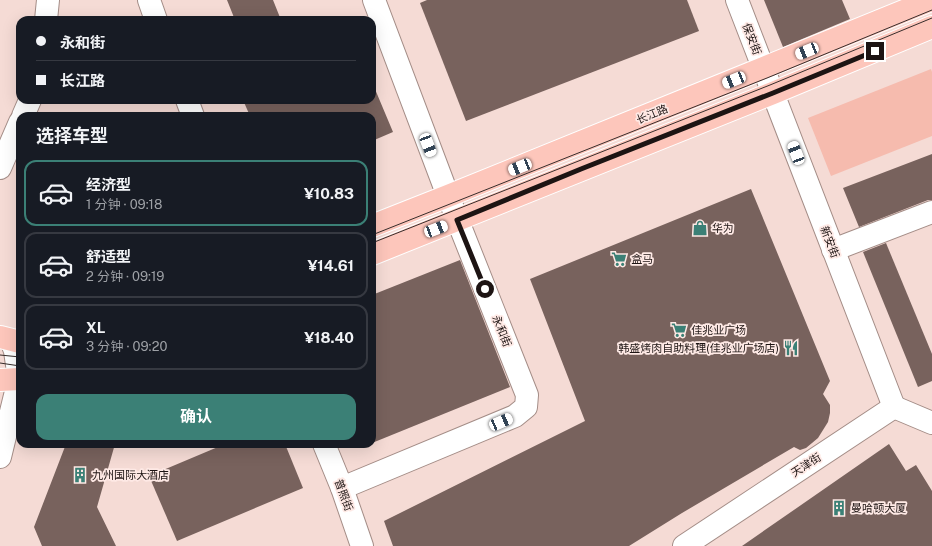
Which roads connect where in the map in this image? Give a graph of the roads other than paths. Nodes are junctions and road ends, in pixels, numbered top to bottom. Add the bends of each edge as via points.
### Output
1 (48, 0) edge
2 (149, 0) edge
3 (374, 0) edge
4 (737, 0) edge
5 (931, 0) edge
6 (46, 16) edge
7 (155, 16) edge
8 (932, 27) edge
9 (768, 80) junction
10 (16, 131) edge
11 (0, 168) edge
12 (448, 196) junction
13 (932, 212) edge
14 (457, 220) junction
15 (376, 224) edge
16 (833, 250) junction
17 (376, 252) edge
18 (10, 340) edge
19 (8, 380) edge
20 (894, 407) junction
21 (932, 423) edge
22 (326, 448) edge
23 (0, 458) edge
24 (342, 488) junction
25 (362, 546) edge
26 (684, 546) edge

1 - 6 street
2 - 7 street
3 - 12 street, 永和街
4 - 9 street, 保安街
5 - 9 main road, 长江路
8 - 9 main road, 长江路
9 - 12 main road, 长江路
9 - 14 main road, 长江路 via 581,169
9 - 16 street, 新安街
10 - 11 street
12 - 14 street, 永和街
12 - 15 main road, 长江路
13 - 16 street
14 - 17 main road, 长江路
14 - 24 street, 永和街 via 524,384 527,395 526,407 515,416
16 - 20 street, 新安街
18 - 19 street via 15,351
19 - 23 street
20 - 21 street
20 - 26 street, 天津街
22 - 24 street, 普照街
24 - 25 street, 普照街

